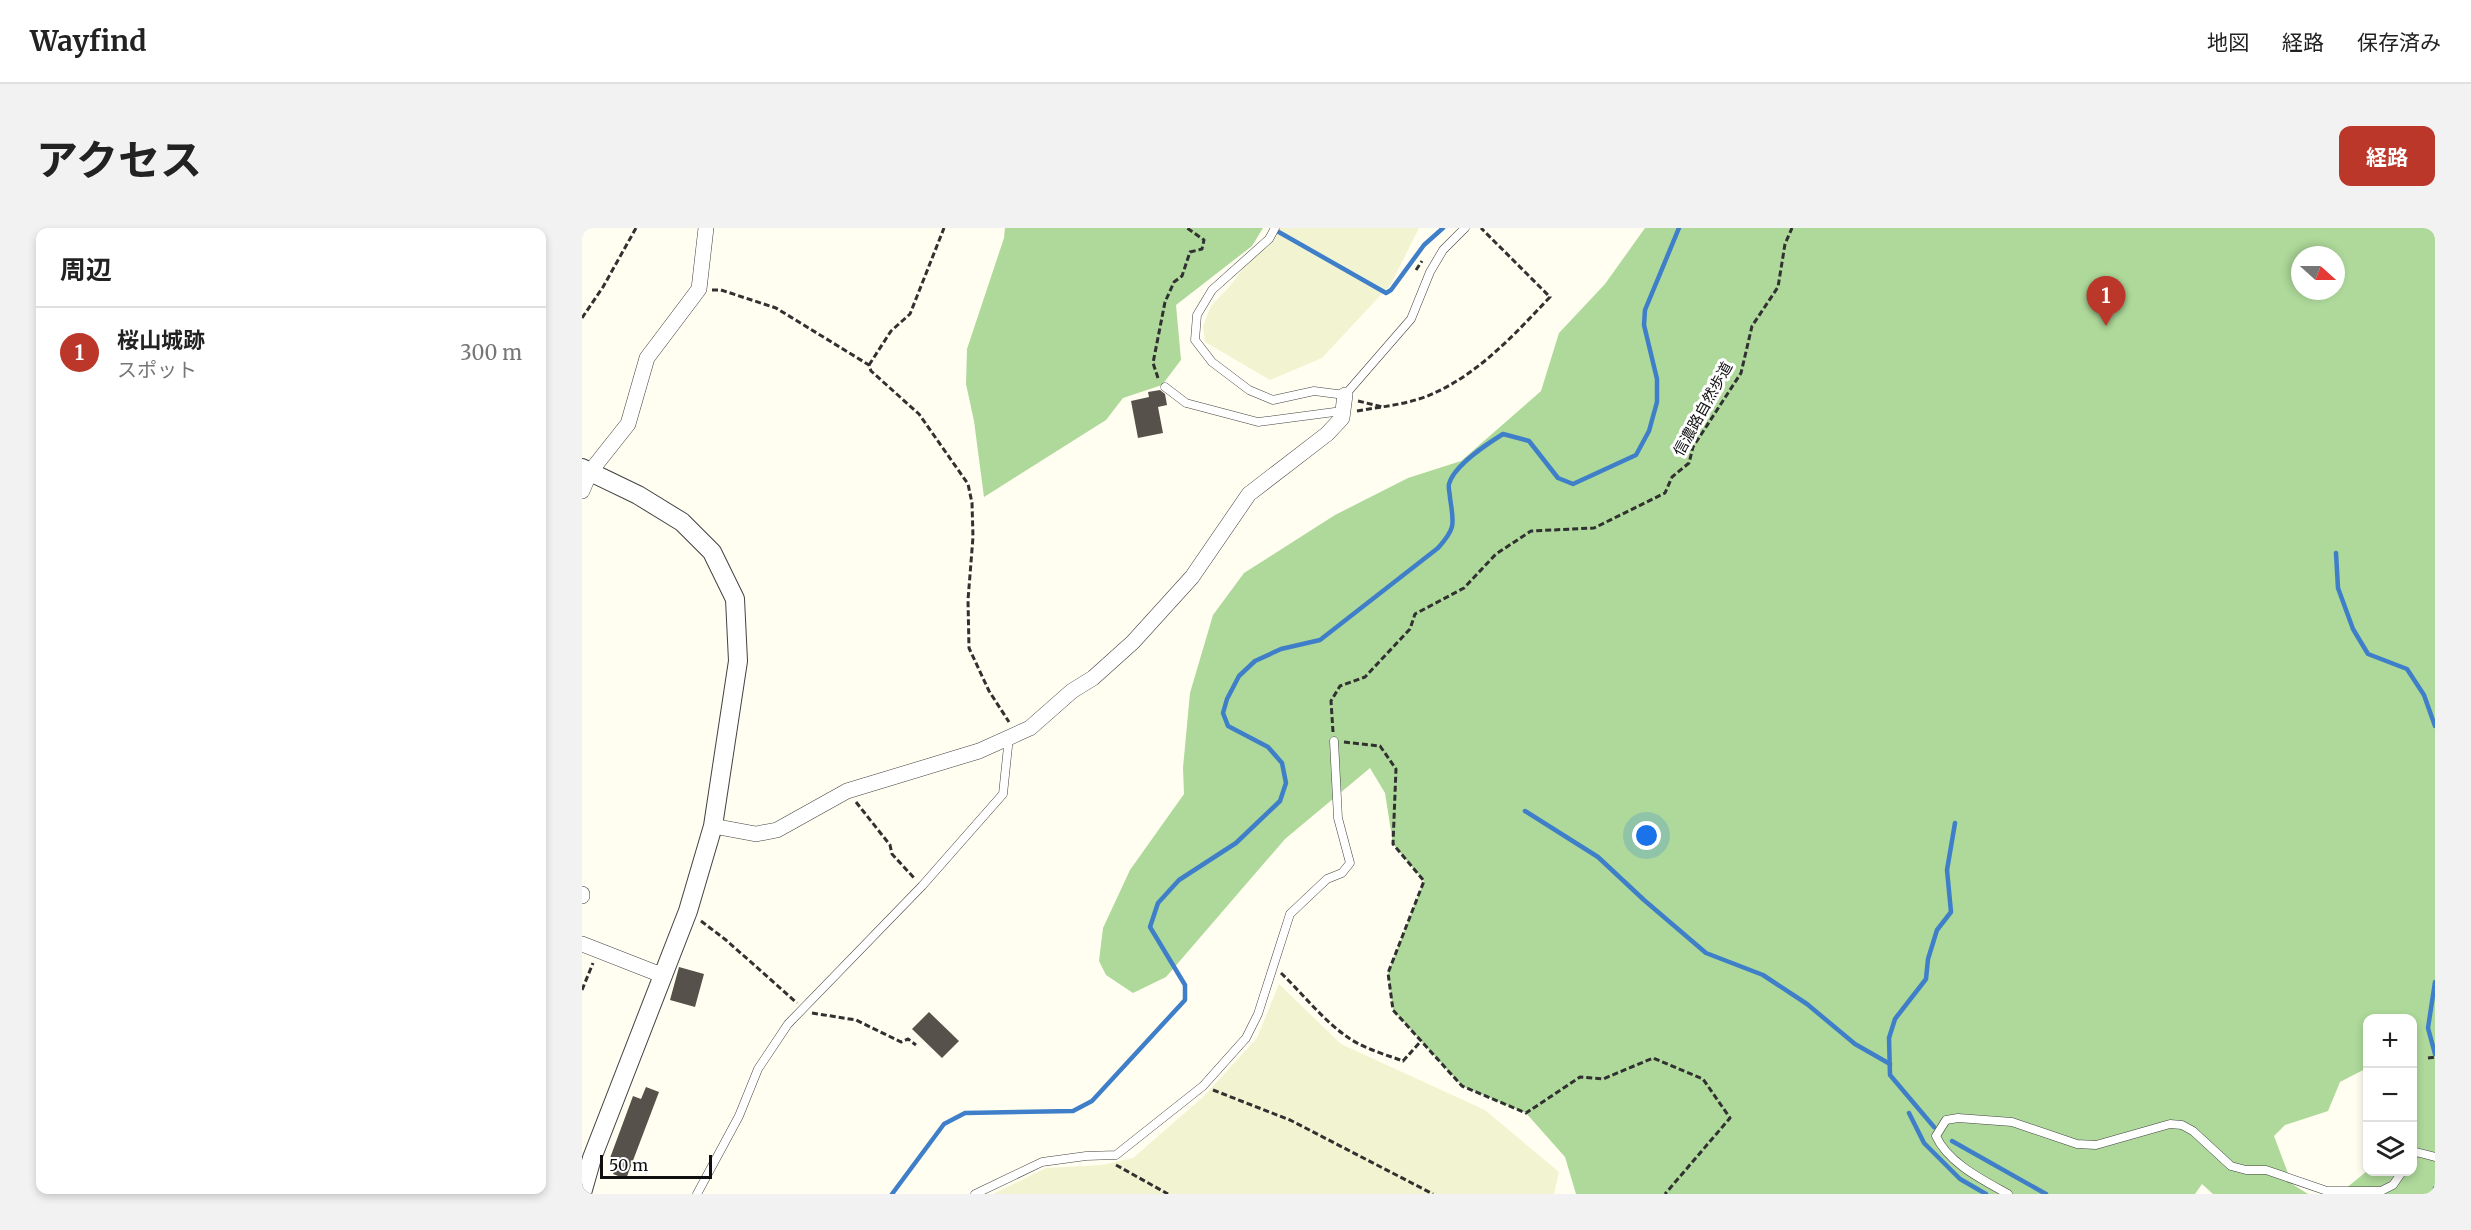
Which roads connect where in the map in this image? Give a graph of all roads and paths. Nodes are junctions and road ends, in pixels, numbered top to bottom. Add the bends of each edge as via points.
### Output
1 (636, 228) edge
2 (706, 228) edge
3 (944, 228) edge
4 (1187, 228) edge
5 (1275, 228) edge
6 (1465, 228) edge
7 (1481, 228) edge
8 (1792, 228) edge
9 (699, 289) junction
10 (582, 318) edge
11 (869, 366) junction
12 (1165, 387) joint
13 (1345, 395) junction
14 (1387, 408) junction
15 (1342, 414) junction
16 (586, 470) edge
17 (582, 491) edge
18 (1013, 736) junction
19 (1334, 741) junction
20 (847, 791) junction
21 (713, 826) junction
22 (922, 886) junction
23 (688, 911) junction
24 (582, 944) edge
25 (598, 950) junction
26 (1274, 965) junction
27 (664, 976) junction
28 (582, 990) edge
29 (803, 1009) junction
30 (1421, 1041) junction
31 (916, 1045) dead end
32 (2435, 1057) edge
33 (2428, 1058) dead end
34 (1203, 1086) junction
35 (2417, 1152) edge
36 (1107, 1155) junction
37 (2432, 1157) edge
38 (2399, 1176) edge
39 (582, 1193) edge
40 (697, 1194) edge
41 (975, 1194) edge
42 (1168, 1194) edge
43 (1433, 1194) edge
44 (1665, 1194) edge
45 (2008, 1194) edge

1 - 10 path
2 - 9 street
3 - 11 path via 910,314 891,331
4 - 12 path via 1204,240 1202,249 1190,252 1182,276 1174,282 1165,302 1153,363 1155,374
5 - 13 lane via 1269,239 1212,290 1197,315 1196,340 1212,362 1249,390 1273,400 1314,391
6 - 13 lane via 1443,250 1430,272 1412,320
7 - 14 path via 1550,297 1502,347 1453,384
8 - 19 path, 信濃路自然歩道 via 1785,244 1778,287 1752,326 1741,372 1693,447 1689,463 1672,477 1665,493 1594,528 1531,531 1496,554 1464,588 1415,614 1410,629 1365,677 1340,686 1330,701
9 - 11 path via 721,290 776,308
9 - 16 street via 647,358 628,424
11 - 18 path via 919,414 968,484 973,537 969,648
12 - 15 lane via 1186,403 1258,422
13 - 14 path via 1363,404
13 - 15 street
14 - 15 path
15 - 18 street via 1328,434 1249,494 1192,577 1133,642 1030,728
16 - 17 street
16 - 21 street via 682,522 712,552 735,599 738,661
18 - 20 street via 979,751
18 - 22 lane via 1003,794
19 - 26 lane via 1338,818 1350,863 1290,914
19 - 30 path via 1380,746 1396,769 1393,844 1424,881 1389,973 1393,1010
20 - 21 street via 777,830 756,834
20 - 22 path via 890,844 892,854
21 - 23 street
22 - 29 lane
23 - 27 street
23 - 29 path
24 - 25 street
25 - 27 street
25 - 28 path
26 - 30 path via 1327,1020 1360,1044 1402,1061
26 - 34 lane via 1246,1038
27 - 39 street via 592,1158
29 - 31 path via 817,1015 856,1020
29 - 40 lane via 758,1069 739,1116
30 - 44 path via 1462,1086 1526,1113 1580,1077 1603,1078 1653,1058 1703,1079 1730,1118
32 - 33 path
34 - 36 lane via 1116,1155
34 - 43 path via 1290,1120
35 - 37 lane
36 - 41 lane via 1042,1162
36 - 42 path via 1117,1166
38 - 45 lane via 2381,1191 2327,1191 2266,1170 2231,1166 2182,1125 2170,1124 2096,1145 2077,1144 2012,1122 1946,1120 1936,1136 1941,1146 1976,1176

